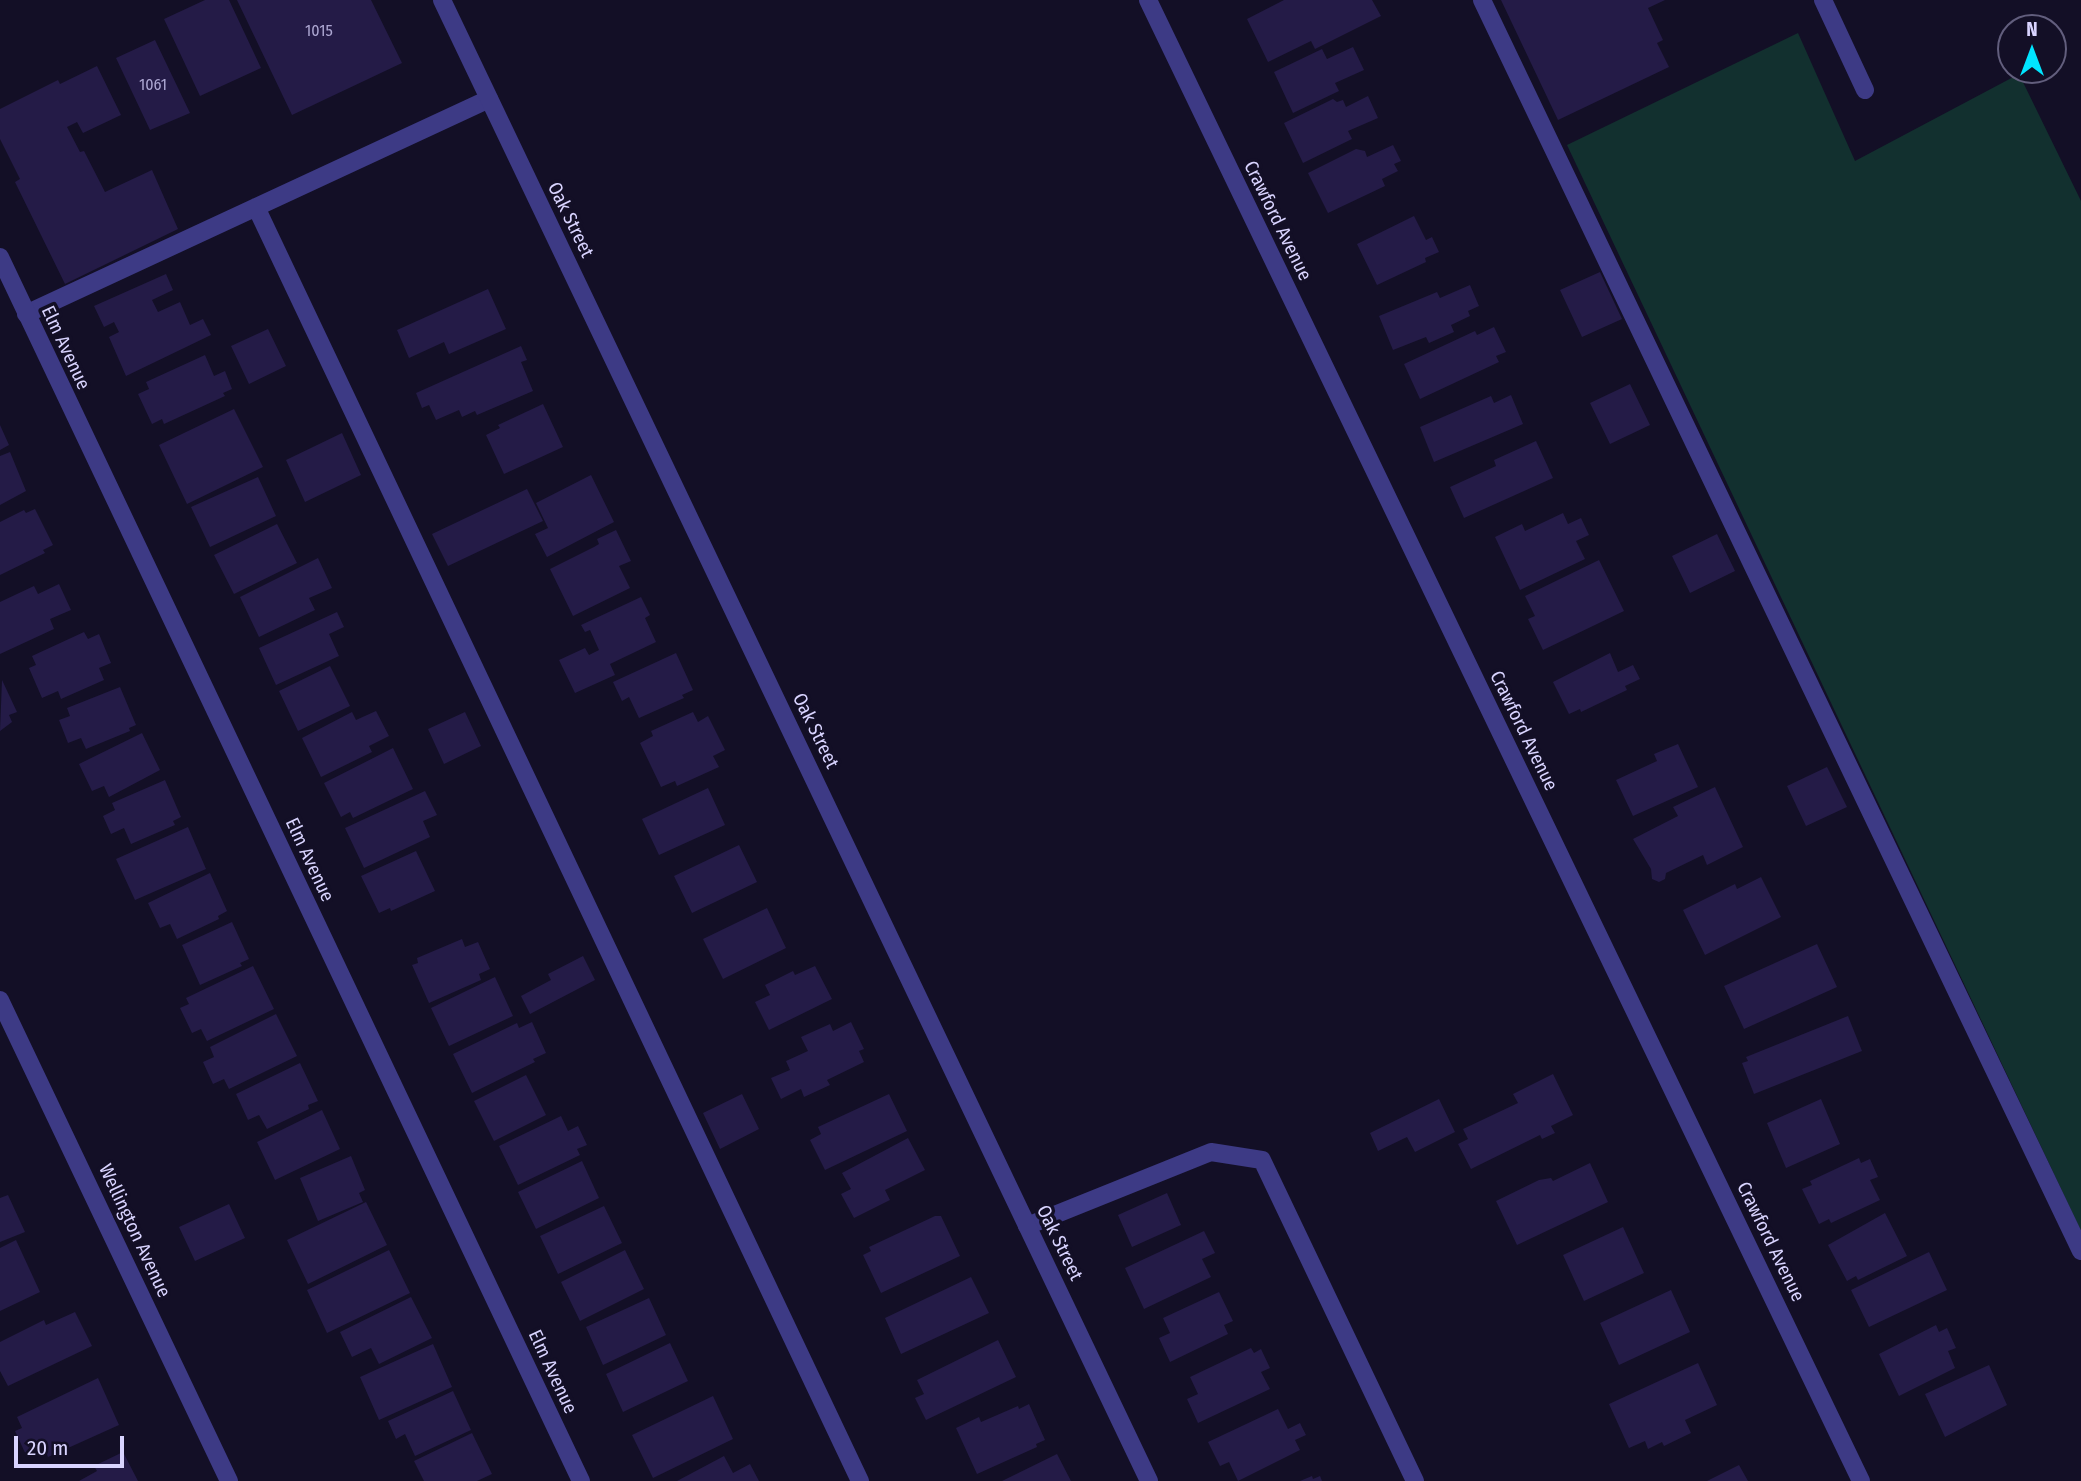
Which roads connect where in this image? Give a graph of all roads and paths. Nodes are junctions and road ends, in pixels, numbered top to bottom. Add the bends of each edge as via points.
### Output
1 (442, 0) edge
2 (1148, 0) edge
3 (1482, 0) edge
4 (1823, 0) edge
5 (1865, 90) dead end
6 (489, 99) junction
7 (256, 207) junction
8 (0, 257) edge
9 (26, 314) junction
10 (0, 1000) edge
11 (4, 1021) edge
12 (1027, 1226) junction
13 (2081, 1251) edge
14 (229, 1481) edge
15 (581, 1481) edge
16 (860, 1481) edge
17 (1149, 1481) edge
18 (1415, 1481) edge
19 (1861, 1481) edge

1 - 6 street, Oak Street
2 - 19 street, Crawford Avenue
3 - 13 street
4 - 5 street
6 - 7 street
6 - 12 street, Oak Street
7 - 9 street
7 - 16 street
8 - 9 street, Elm Avenue
9 - 15 street, Elm Avenue
10 - 11 street, Wellington Avenue
11 - 14 street, Wellington Avenue
12 - 17 street, Oak Street
12 - 18 street via 1211,1152 1262,1160

